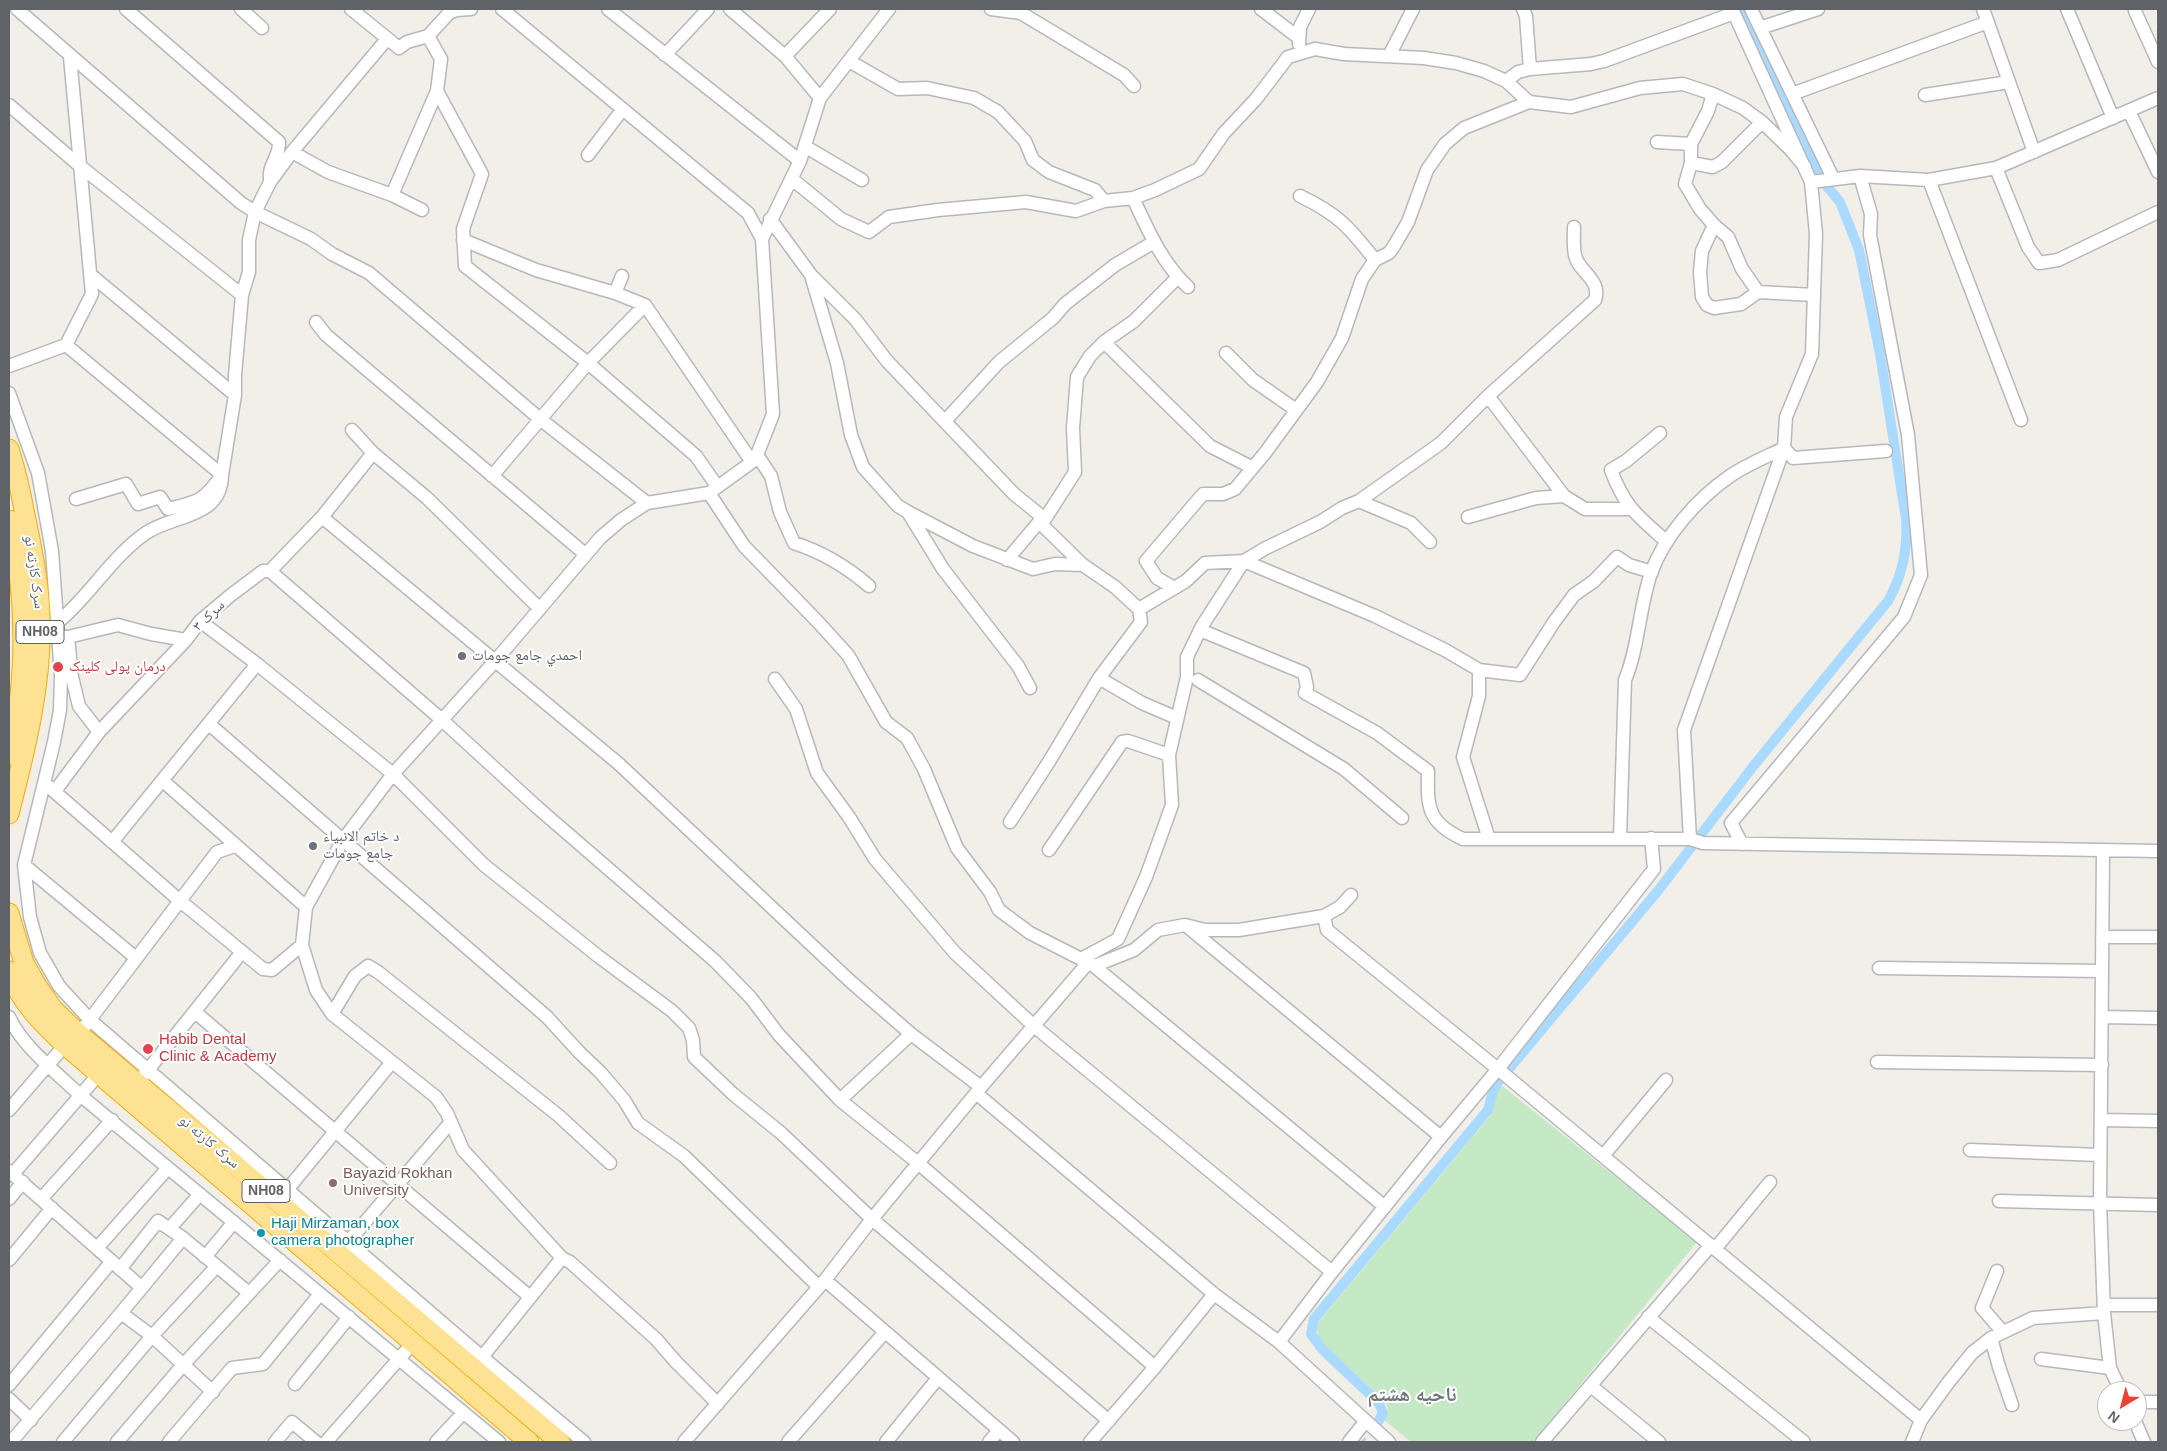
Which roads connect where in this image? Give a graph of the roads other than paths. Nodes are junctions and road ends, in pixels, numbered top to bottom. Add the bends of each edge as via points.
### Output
1 (17, 9) edge
2 (126, 9) edge
3 (241, 9) edge
4 (351, 9) edge
5 (468, 9) edge
6 (502, 9) edge
7 (608, 9) edge
8 (708, 9) edge
9 (730, 9) edge
10 (830, 9) edge
11 (889, 9) edge
12 (991, 9) edge
13 (1261, 9) edge
14 (1309, 9) edge
15 (1413, 9) edge
16 (1523, 9) edge
17 (1751, 9) edge
18 (1818, 9) edge
19 (1983, 9) edge
20 (2067, 9) edge
21 (1023, 11) edge
22 (1733, 11) edge
23 (2135, 11) dead end
24 (1988, 22) junction
25 (262, 28) dead end
26 (1760, 28) junction
27 (428, 36) junction
28 (1299, 38) junction
29 (387, 39) junction
30 (1298, 54) junction
31 (665, 55) junction
32 (785, 56) junction
33 (1389, 56) junction
34 (70, 57) junction
35 (849, 62) junction
36 (2158, 62) edge
37 (1530, 69) junction
38 (1506, 80) junction
39 (2009, 82) junction
40 (1134, 86) dead end
41 (437, 91) junction
42 (1713, 94) junction
43 (1792, 94) junction
44 (1925, 95) dead end
45 (820, 98) junction
46 (2158, 98) edge
47 (1529, 102) junction
48 (9, 105) edge
49 (622, 110) junction
50 (2129, 111) junction
51 (2113, 118) junction
52 (1762, 122) junction
53 (1657, 142) dead end
54 (1691, 144) junction
55 (806, 147) junction
56 (292, 152) junction
57 (2034, 152) junction
58 (588, 155) dead end
59 (800, 161) junction
60 (1691, 163) junction
61 (80, 166) junction
62 (1805, 167) junction
63 (1996, 168) junction
64 (2158, 172) edge
65 (1860, 176) junction
66 (792, 179) junction
67 (862, 180) dead end
68 (1822, 180) junction
69 (1929, 180) junction
70 (270, 182) junction
71 (392, 195) junction
72 (1300, 196) dead end
73 (1133, 198) junction
74 (1104, 201) junction
75 (422, 210) dead end
76 (255, 212) junction
77 (2158, 212) edge
78 (770, 219) junction
79 (1714, 225) junction
80 (1574, 227) dead end
81 (762, 239) junction
82 (463, 240) junction
83 (1154, 242) junction
84 (1375, 260) junction
85 (91, 275) junction
86 (811, 275) junction
87 (622, 276) dead end
88 (1178, 278) junction
89 (1188, 288) dead end
90 (1758, 292) junction
91 (615, 294) junction
92 (1814, 294) junction
93 (242, 295) junction
94 (645, 305) junction
95 (316, 322) dead end
96 (1104, 342) junction
97 (66, 346) junction
98 (1226, 353) dead end
99 (588, 363) junction
100 (9, 366) edge
101 (9, 393) edge
102 (235, 395) junction
103 (1488, 396) junction
104 (1296, 410) junction
105 (540, 419) junction
106 (2021, 420) dead end
107 (945, 421) junction
108 (352, 430) dead end
109 (1660, 433) dead end
110 (1784, 448) junction
111 (1886, 451) dead end
112 (373, 453) junction
113 (754, 459) junction
114 (11, 461) edge
115 (1251, 467) junction
116 (222, 475) junction
117 (492, 476) junction
118 (713, 489) junction
119 (1564, 496) junction
120 (76, 499) dead end
121 (1359, 501) junction
122 (647, 503) junction
123 (1631, 509) junction
124 (908, 512) junction
125 (322, 517) junction
126 (1468, 517) dead end
127 (1042, 520) junction
128 (9, 525) edge
129 (1430, 542) dead end
130 (1667, 542) junction
131 (585, 554) junction
132 (25, 555) junction
133 (1007, 560) junction
134 (1244, 561) junction
135 (1083, 565) junction
136 (270, 571) junction
137 (1652, 572) junction
138 (869, 586) dead end
139 (1174, 588) junction
140 (540, 608) junction
141 (1138, 609) junction
142 (200, 622) junction
143 (57, 623) junction
144 (1200, 630) junction
145 (56, 637) junction
146 (186, 640) junction
147 (496, 660) junction
148 (256, 664) junction
149 (1479, 670) junction
150 (1099, 678) junction
151 (774, 679) dead end
152 (1198, 680) dead end
153 (1030, 688) dead end
154 (1177, 718) junction
155 (442, 720) junction
156 (208, 724) junction
157 (99, 732) junction
158 (9, 754) edge
159 (1169, 755) junction
160 (393, 774) junction
161 (163, 781) junction
162 (44, 783) junction
163 (55, 791) junction
164 (9, 814) edge
165 (1402, 818) dead end
166 (1010, 822) dead end
167 (1620, 838) junction
168 (1651, 838) junction
169 (1488, 839) junction
170 (1690, 839) junction
171 (343, 840) junction
172 (112, 842) junction
173 (1742, 844) junction
174 (235, 846) junction
175 (1048, 850) dead end
176 (2158, 851) edge
177 (2102, 852) junction
178 (24, 865) junction
179 (1351, 895) dead end
180 (179, 900) junction
181 (306, 907) junction
182 (9, 913) edge
183 (1324, 916) junction
184 (1185, 925) junction
185 (2102, 937) junction
186 (2158, 938) edge
187 (302, 945) junction
188 (242, 952) junction
189 (136, 958) junction
190 (1087, 963) junction
191 (1879, 968) dead end
192 (2102, 970) junction
193 (10, 980) edge
194 (195, 1012) junction
195 (332, 1014) junction
196 (9, 1017) edge
197 (2103, 1017) junction
198 (2158, 1018) edge
199 (1034, 1026) junction
200 (78, 1033) junction
201 (912, 1034) junction
202 (392, 1062) junction
203 (1877, 1062) dead end
204 (48, 1065) junction
205 (2102, 1065) junction
206 (1503, 1073) junction
207 (98, 1075) junction
208 (143, 1076) junction
209 (1666, 1080) dead end
210 (978, 1090) junction
211 (80, 1095) junction
212 (125, 1097) junction
213 (840, 1100) junction
214 (9, 1110) edge
215 (112, 1120) junction
216 (2102, 1120) junction
217 (2158, 1121) edge
218 (451, 1122) junction
219 (336, 1132) junction
220 (1441, 1137) junction
221 (1970, 1150) dead end
222 (2100, 1155) junction
223 (1603, 1156) junction
224 (610, 1163) dead end
225 (918, 1163) junction
226 (168, 1168) junction
227 (15, 1176) edge
228 (1770, 1182) dead end
229 (398, 1184) junction
230 (287, 1190) junction
231 (200, 1194) junction
232 (9, 1199) edge
233 (41, 1199) junction
234 (1999, 1201) dead end
235 (2100, 1203) junction
236 (2158, 1205) edge
237 (1385, 1207) junction
238 (52, 1208) junction
239 (872, 1219) junction
240 (234, 1222) junction
241 (170, 1228) junction
242 (183, 1238) junction
243 (348, 1242) junction
244 (98, 1246) junction
245 (1713, 1247) junction
246 (205, 1257) junction
247 (562, 1258) junction
248 (9, 1260) edge
249 (280, 1260) junction
250 (116, 1265) junction
251 (216, 1267) junction
252 (1997, 1271) dead end
253 (1332, 1272) junction
254 (822, 1283) junction
255 (142, 1287) junction
256 (248, 1293) junction
257 (320, 1294) junction
258 (1214, 1294) junction
259 (530, 1297) junction
260 (2158, 1305) edge
261 (2104, 1309) junction
262 (122, 1313) junction
263 (1648, 1316) junction
264 (349, 1318) junction
265 (884, 1332) junction
266 (1997, 1335) junction
267 (152, 1336) junction
268 (1278, 1342) junction
269 (412, 1344) junction
270 (482, 1357) junction
271 (2041, 1359) dead end
272 (398, 1360) junction
273 (183, 1365) junction
274 (1155, 1367) junction
275 (2110, 1368) junction
276 (938, 1378) junction
277 (2116, 1381) edge
278 (295, 1384) dead end
279 (9, 1385) edge
280 (1591, 1386) junction
281 (213, 1392) junction
282 (9, 1399) edge
283 (718, 1404) junction
284 (2012, 1405) dead end
285 (463, 1413) junction
286 (31, 1420) junction
287 (1921, 1420) junction
288 (1109, 1421) junction
289 (1365, 1422) junction
290 (999, 1430) junction
291 (491, 1440) edge
292 (1383, 1440) edge
293 (11, 1442) edge
294 (63, 1442) edge
295 (117, 1442) edge
296 (169, 1442) edge
297 (275, 1442) edge
298 (316, 1442) edge
299 (326, 1442) edge
300 (436, 1442) edge
301 (529, 1442) edge
302 (560, 1442) edge
303 (584, 1442) edge
304 (684, 1442) edge
305 (788, 1442) edge
306 (886, 1442) edge
307 (989, 1442) edge
308 (1013, 1442) edge
309 (1090, 1442) edge
310 (1349, 1442) edge
311 (1542, 1442) edge
312 (1659, 1442) edge
313 (1804, 1442) edge
314 (1912, 1442) edge

1 - 34 street
2 - 70 street via 279,142 280,150 269,171
3 - 25 street
4 - 29 street
5 - 27 street via 449,14
6 - 49 street
7 - 31 street
8 - 31 street
9 - 32 street
10 - 32 street
11 - 35 street
12 - 21 street
13 - 28 street
14 - 28 street via 1300,27
15 - 33 street
16 - 37 street
17 - 26 street
18 - 26 street
19 - 24 street
20 - 51 street
21 - 40 street via 1124,74
22 - 37 street via 1684,33 1591,64
22 - 62 street
23 - 36 street
24 - 39 street
24 - 43 street
26 - 43 street
27 - 29 street via 399,48
27 - 41 street via 441,59
28 - 30 street
29 - 56 street
30 - 33 street via 1315,49
30 - 73 street via 1288,58 1224,133 1199,169
31 - 59 street
32 - 45 street
33 - 38 street via 1456,63
34 - 61 street
34 - 76 street
35 - 45 street
35 - 74 street via 898,89 927,88 974,98 998,112 1025,142 1033,160 1050,172 1095,190
37 - 38 street
38 - 47 street
39 - 44 street
39 - 57 street
41 - 71 street
41 - 82 street via 482,174 463,229
42 - 47 street via 1683,84 1640,88 1571,106
42 - 52 street
42 - 54 street
43 - 68 street
45 - 55 street
46 - 50 street
47 - 84 street via 1464,128 1444,144 1428,170 1408,222 1394,246 1389,253
48 - 61 street
49 - 58 street
49 - 81 street via 748,213
50 - 51 street
50 - 64 street
51 - 57 street
52 - 60 street via 1722,162 1713,167
52 - 62 street
53 - 54 street
54 - 60 street
55 - 59 street
55 - 67 street
56 - 70 street
56 - 71 street via 328,172
57 - 63 street
59 - 66 street
60 - 79 street via 1685,184
61 - 85 street
61 - 93 street
62 - 68 street
63 - 69 street
63 - 77 street via 2028,247 2039,262 2058,260
65 - 68 street
65 - 69 street
65 - 173 street via 1871,214 1870,235 1908,435 1921,575 1904,617 1732,822
66 - 74 street via 841,219 869,232 890,217 938,210 1026,202 1076,211
66 - 78 street
68 - 92 street
69 - 106 street
70 - 76 street
71 - 75 street
72 - 84 street via 1324,208 1350,228
73 - 74 street
73 - 83 street
76 - 93 street via 249,240 250,272
76 - 105 street via 311,239 369,273
78 - 81 street
78 - 86 street
79 - 90 street via 1728,237 1742,269
79 - 90 street via 1702,251 1700,272 1702,297 1707,305 1714,308 1741,304
80 - 103 street via 1575,257 1595,283 1595,300
81 - 113 street via 773,414
82 - 91 street via 536,270
82 - 99 street via 465,266
83 - 88 street
83 - 107 street via 1115,265 1065,304 1053,318 999,362
84 - 104 street via 1362,279 1337,348
85 - 97 street via 92,294
85 - 102 street
86 - 107 street via 855,319 887,360
86 - 124 street via 837,363 851,435 863,466 898,506
87 - 91 street
88 - 89 street
88 - 96 street via 1134,321
90 - 92 street
91 - 94 street
92 - 110 street via 1812,354 1786,417
93 - 102 street
94 - 99 street
94 - 113 street
95 - 117 street via 326,335
96 - 115 street via 1210,446
96 - 127 street via 1090,356 1077,377 1073,428 1075,472
97 - 100 street
97 - 116 street
98 - 104 street via 1253,380
99 - 105 street
99 - 118 street via 696,456
101 - 143 street via 38,473 52,551
102 - 116 street
103 - 119 street
103 - 121 street via 1441,443
104 - 115 street
105 - 117 street
105 - 122 street
107 - 127 street
108 - 112 street
109 - 123 street via 1612,470
110 - 111 street via 1793,458
110 - 130 street via 1730,476 1690,511
110 - 170 street via 1684,730
112 - 125 street, سرک ۳
112 - 140 street via 427,498
113 - 118 street
113 - 138 street via 771,476 780,512 794,543 810,548 849,570
114 - 132 highway, سرک کارته نو / NH08
115 - 139 street via 1235,488 1223,494 1204,494 1146,561 1157,578
116 - 120 street via 206,496 168,509 159,497 138,504 126,484
116 - 143 street via 222,487 210,506 146,532
117 - 131 street
118 - 122 street
118 - 190 street via 744,546 848,656 886,722 907,738 924,769 957,848 990,892 999,910 1030,933
119 - 123 street via 1585,509
119 - 126 street via 1536,498
121 - 129 street via 1411,523
121 - 134 street
122 - 131 street via 614,526
123 - 130 street
124 - 133 street
124 - 153 street via 943,569 1018,666
125 - 136 street, سرک ۳
125 - 147 street
127 - 133 street
127 - 135 street
128 - 132 highway, سرک کارته نو / NH08
130 - 137 street
131 - 140 street
132 - 145 highway, سرک کارته نو / NH08 via 40,616
132 - 158 highway, سرک کارته نو / NH08 via 24,650 18,710
133 - 135 street via 1032,569 1055,564
134 - 139 street via 1205,563 1186,582
134 - 144 street
134 - 149 street via 1375,616 1446,650
135 - 141 street via 1115,587
136 - 142 street, سرک ۳ via 264,571 231,595
136 - 155 street
137 - 149 street via 1616,557 1594,581 1574,595 1520,675
137 - 167 street via 1638,624 1633,660 1625,680
139 - 141 street
140 - 147 street
141 - 150 street via 1141,622 1138,628
142 - 146 street, سرک ۳
142 - 148 street
143 - 145 street
144 - 154 street via 1187,657 1187,677
144 - 169 street via 1304,673 1305,693 1378,733 1428,771 1428,809 1437,823 1463,839
145 - 146 street via 118,625
145 - 157 street via 79,706
145 - 162 street via 61,676 60,710
145 - 164 highway, سرک کارته نو / NH08 via 35,688 27,740
146 - 157 street, سرک ۳
147 - 155 street
147 - 201 street via 619,764 850,981
148 - 156 street
148 - 160 street
149 - 169 street via 1479,696 1463,758
150 - 154 street via 1142,704
150 - 166 street
151 - 199 street via 796,709 817,773 875,859 955,953
152 - 165 street via 1344,768
154 - 159 street
155 - 160 street
155 - 213 street via 715,961
156 - 161 street
156 - 171 street
157 - 163 street, سرک ۳
159 - 175 street via 1128,741 1122,742
159 - 190 street via 1172,805 1146,877 1118,939
160 - 171 street
160 - 239 street via 484,865 672,1011 689,1028 694,1057
161 - 172 street
161 - 174 street
162 - 163 street
162 - 178 street
163 - 172 street
167 - 168 street
167 - 169 street
168 - 170 street
168 - 206 street via 1654,869
170 - 173 street via 1703,843
171 - 181 street
171 - 254 street via 547,1017 601,1073 638,1123 684,1156
172 - 180 street
173 - 177 street
174 - 180 street via 216,852
174 - 181 street
176 - 177 street
177 - 185 street
178 - 189 street
178 - 200 street via 30,917 40,953 60,986
179 - 183 street via 1340,907
180 - 188 street
180 - 189 street
181 - 187 street
182 - 200 highway, سرک کارته نو / NH08 via 24,963 37,986 53,1009
183 - 184 street via 1239,930 1205,930
183 - 206 street via 1327,930
184 - 190 street via 1158,930 1134,950
184 - 220 street
185 - 186 street
185 - 192 street
187 - 188 street via 268,971
187 - 195 street via 316,990
188 - 194 street
189 - 200 street
190 - 199 street
190 - 237 street
191 - 192 street
192 - 197 street
193 - 200 highway, سرک کارته نو / NH08 via 39,1019
194 - 208 street
194 - 219 street
195 - 202 street
195 - 224 street via 356,976 368,966 559,1116
196 - 204 street via 13,1026
197 - 198 street
197 - 205 street
199 - 210 street
199 - 253 street
200 - 204 street
200 - 207 highway, سرک کارته نو / NH08
200 - 208 highway, سرک کارته نو / NH08
201 - 210 street
201 - 213 street
202 - 218 street via 436,1097
202 - 219 street
203 - 205 street
204 - 211 street
204 - 214 street
205 - 216 street
206 - 220 street
206 - 223 street
207 - 211 street
207 - 212 highway, سرک کارته نو / NH08
208 - 212 street
208 - 230 street
208 - 302 highway, سرک کارته نو / NH08
209 - 223 street
210 - 225 street
210 - 258 street
211 - 215 street
211 - 227 street
212 - 269 highway, سرک کارته نو / NH08
213 - 225 street
215 - 226 street
215 - 233 street
216 - 217 street
216 - 222 street
218 - 229 street
218 - 247 street via 463,1150
219 - 229 street
219 - 230 street
220 - 237 street
221 - 222 street
222 - 235 street
223 - 245 street
225 - 239 street
225 - 274 street
226 - 231 street
226 - 244 street
227 - 232 street
227 - 233 street
228 - 245 street
229 - 243 street
229 - 259 street
230 - 243 street
231 - 240 street
231 - 241 street
233 - 238 street
234 - 235 street
235 - 236 street
235 - 261 street
237 - 253 street
238 - 244 street
238 - 248 street
239 - 254 street
239 - 288 street
240 - 246 street
240 - 249 street
241 - 242 street
241 - 250 street via 158,1221
242 - 246 street
242 - 255 street
243 - 270 street
244 - 250 street
245 - 263 street
245 - 287 street
246 - 251 street
247 - 259 street
247 - 283 street via 643,1327
249 - 256 street
249 - 257 street
250 - 255 street
250 - 279 street
251 - 256 street
251 - 267 street
252 - 266 street via 1982,1308
253 - 268 street
254 - 265 street
254 - 283 street
255 - 262 street
256 - 273 street
257 - 264 street
257 - 281 street via 263,1364 232,1368
258 - 268 street
258 - 274 street
259 - 270 street
260 - 261 street
261 - 266 street via 2033,1318
261 - 275 street
262 - 267 street
262 - 286 street
263 - 280 street
263 - 313 street
264 - 272 street
264 - 278 street
265 - 276 street
265 - 305 street
266 - 284 street via 1999,1367
266 - 287 street via 1972,1353
267 - 273 street
267 - 294 street
268 - 289 street
269 - 272 street
269 - 301 highway, سرک کارته نو / NH08
270 - 303 street
271 - 275 street
272 - 285 street
272 - 299 street
273 - 281 street
273 - 295 street
274 - 288 street
275 - 277 street
276 - 290 street
276 - 306 street
280 - 311 street
280 - 312 street
281 - 296 street
282 - 286 street
283 - 304 street
285 - 291 street
285 - 300 street
286 - 293 street
287 - 314 street
288 - 309 street
289 - 292 street
289 - 310 street
290 - 307 street
290 - 308 street
297 - 298 street via 292,1422

